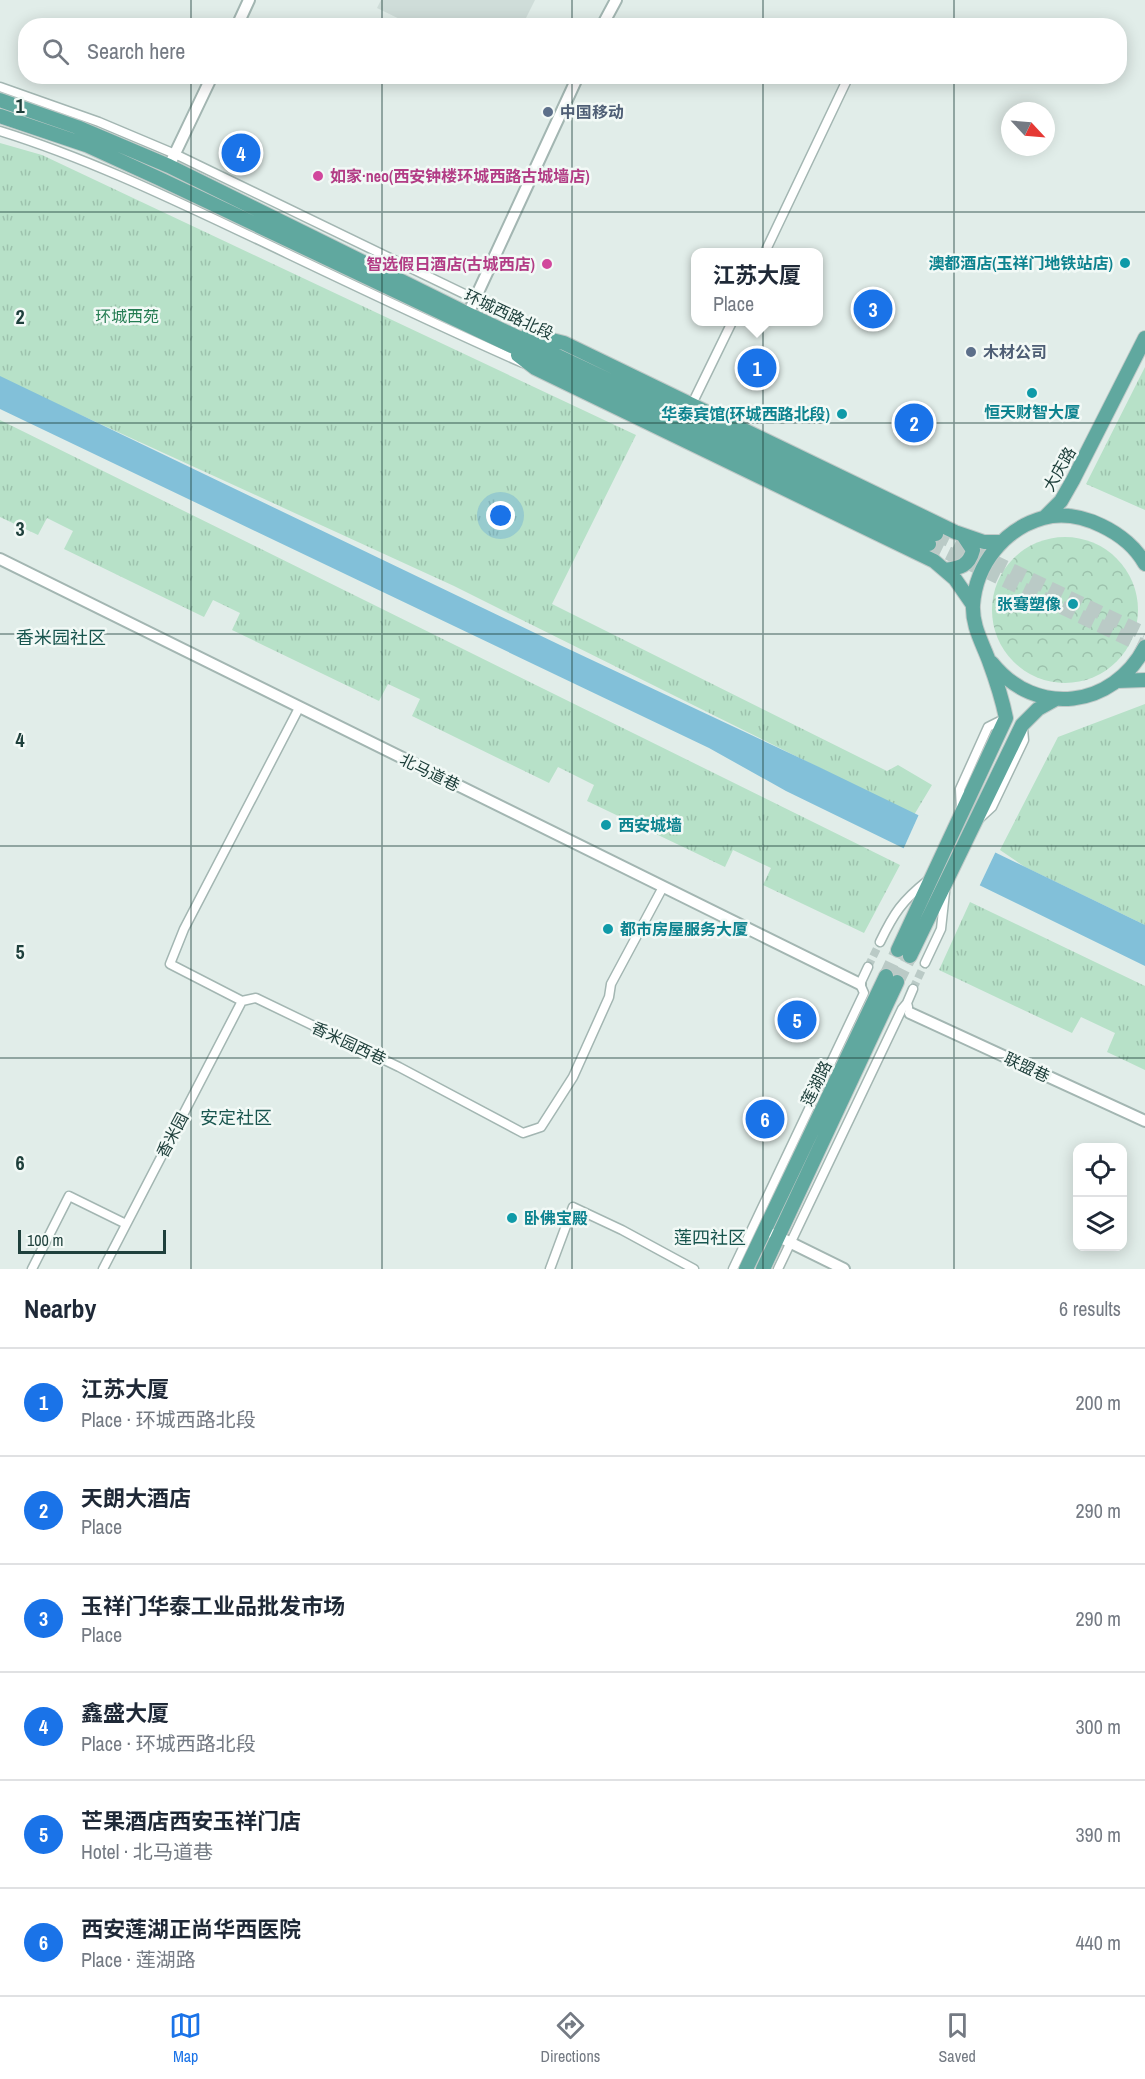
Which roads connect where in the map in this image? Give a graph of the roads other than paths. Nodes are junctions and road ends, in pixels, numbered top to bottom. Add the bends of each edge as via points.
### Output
1 (249, 0) edge
2 (616, 0) edge
3 (241, 18) edge
4 (606, 18) edge
5 (208, 84) edge
6 (574, 84) edge
7 (845, 84) edge
8 (0, 87) edge
9 (0, 100) edge
10 (0, 116) edge
11 (0, 130) edge
12 (172, 160) junction
13 (767, 248) edge
14 (475, 300) junction
15 (468, 314) junction
16 (730, 326) edge
17 (498, 328) junction
18 (1145, 338) edge
19 (503, 342) junction
20 (564, 343) junction
21 (535, 368) junction
22 (692, 404) junction
23 (1045, 517) junction
24 (963, 535) junction
25 (1002, 542) junction
26 (0, 559) edge
27 (1145, 564) edge
28 (945, 570) junction
29 (973, 605) junction
30 (1145, 647) edge
31 (988, 659) junction
32 (1145, 680) edge
33 (1117, 681) junction
34 (1056, 699) junction
35 (299, 708) junction
36 (1006, 718) junction
37 (1022, 725) junction
38 (1000, 732) junction
39 (1015, 740) junction
40 (961, 815) junction
41 (975, 822) junction
42 (932, 877) junction
43 (946, 884) junction
44 (663, 887) junction
45 (880, 942) tunnel mouth
46 (925, 963) tunnel mouth
47 (868, 967) tunnel mouth
48 (860, 984) junction
49 (913, 989) tunnel mouth
50 (242, 1000) junction
51 (908, 1008) junction
52 (1145, 1121) edge
53 (126, 1224) junction
54 (764, 1229) junction
55 (784, 1240) junction
56 (32, 1269) edge
57 (103, 1269) edge
58 (550, 1269) edge
59 (694, 1269) edge
60 (733, 1269) edge
61 (746, 1269) edge
62 (763, 1269) edge
63 (778, 1269) edge
64 (844, 1269) edge

1 - 3 street
2 - 4 street
5 - 12 street
6 - 14 street
7 - 13 street
8 - 12 street via 99,122
9 - 12 main road, 环城西路北段
10 - 19 main road, 环城西路北段 via 86,145
11 - 21 street via 146,187
12 - 14 street
12 - 15 main road, 环城西路北段
14 - 15 street
14 - 20 street
15 - 17 main road, 环城西路北段
16 - 22 street
17 - 19 main road, 环城西路北段 via 932,539
17 - 20 main road
18 - 23 main road, 大庆路 via 1073,480 1061,501
19 - 21 main road
20 - 22 main road
21 - 28 main road via 934,561
22 - 24 main road
23 - 25 main road
23 - 27 main road via 1086,519 1106,527 1133,548
24 - 25 main road via 984,542
24 - 28 main road via 973,550 971,559 966,565
25 - 29 main road via 987,560 977,582
26 - 35 street, 北马道巷
28 - 29 main road
29 - 31 main road via 974,624
30 - 33 main road via 1137,662
31 - 34 main road via 1025,691
31 - 36 main road
32 - 33 main road
33 - 34 main road via 1088,696
34 - 37 main road
35 - 44 street, 北马道巷
35 - 50 street, 香米园西巷 via 184,929 170,964
36 - 38 main road
36 - 40 street via 988,727 960,789
37 - 39 main road
37 - 41 street via 1024,740 992,807
38 - 39 main road via 1009,731
38 - 40 main road
39 - 41 main road
40 - 42 main road
41 - 43 main road
42 - 43 main road via 904,953
42 - 45 street via 893,914
43 - 46 street via 941,928
44 - 48 street, 北马道巷
44 - 50 street, 香米园西巷 via 610,984 609,997 573,1077 542,1127 523,1133 256,998
47 - 48 street
48 - 60 street via 864,993
49 - 51 street
50 - 53 street, 香米园
51 - 52 street, 联盟巷
51 - 55 street via 902,1009
53 - 56 street via 69,1196
53 - 57 street, 香米园
54 - 55 street
54 - 55 main road, 莲湖路 via 891,979
54 - 61 main road, 莲湖路
55 - 62 main road, 莲湖路
55 - 63 street
55 - 64 street
58 - 59 street via 573,1207

